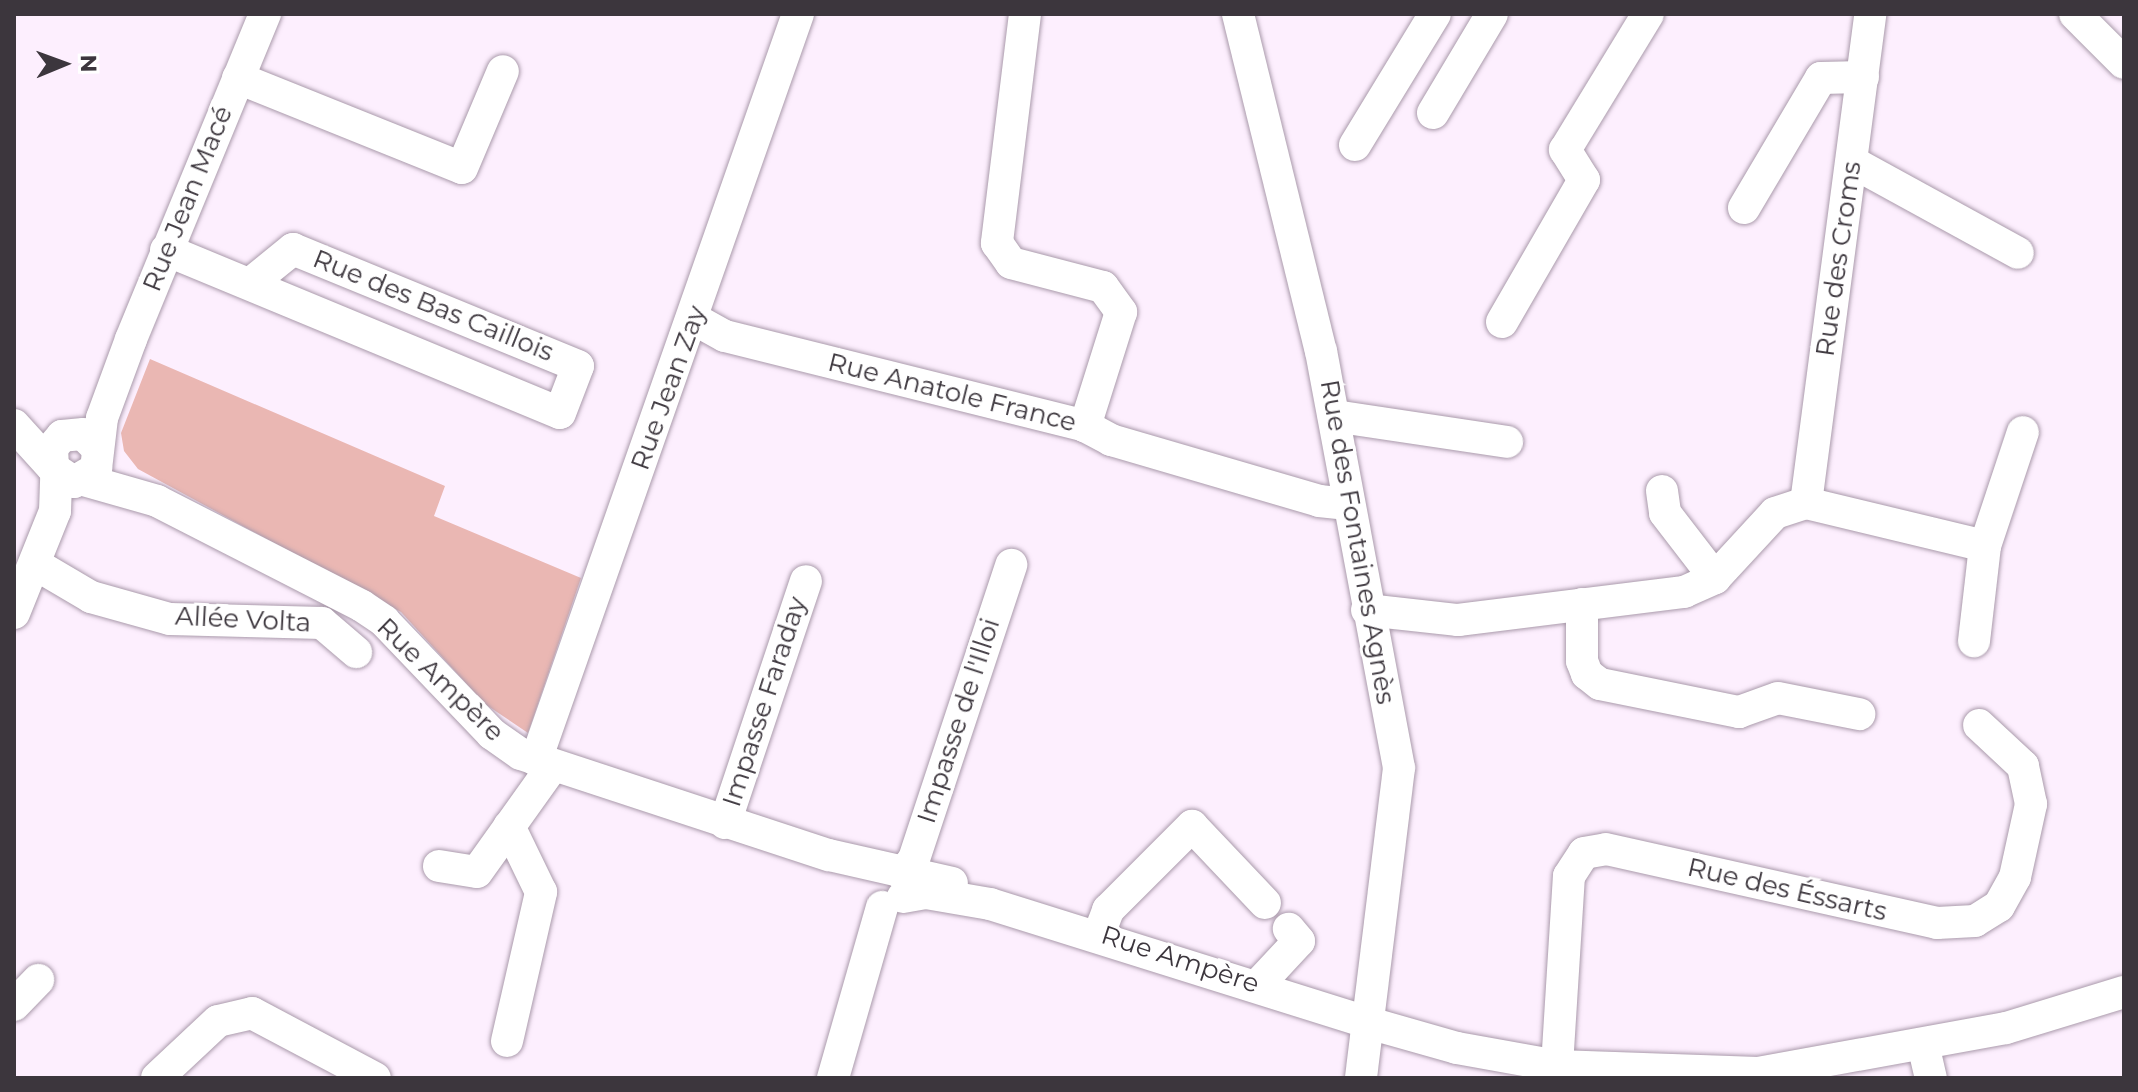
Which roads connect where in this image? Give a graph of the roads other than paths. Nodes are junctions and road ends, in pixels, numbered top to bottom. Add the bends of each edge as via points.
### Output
1 (265, 14) edge
2 (798, 14) edge
3 (1025, 14) edge
4 (1238, 14) edge
5 (1435, 14) edge
6 (1492, 14) edge
7 (1648, 14) edge
8 (1870, 14) edge
9 (2075, 14) edge
10 (2124, 63) edge
11 (503, 71) dead end
12 (1863, 77) junction
13 (238, 78) junction
14 (1433, 113) dead end
15 (1355, 145) dead end
16 (1852, 162) junction
17 (1744, 208) dead end
18 (166, 250) junction
19 (2018, 253) dead end
20 (250, 284) junction
21 (694, 319) junction
22 (1502, 322) dead end
23 (1334, 416) junction
24 (14, 423) edge
25 (1085, 426) junction
26 (2023, 432) dead end
27 (1507, 442) dead end
28 (76, 459) junction
29 (1662, 491) dead end
30 (1806, 503) junction
31 (1348, 504) junction
32 (1985, 546) junction
33 (40, 552) junction
34 (1011, 565) dead end
35 (1715, 578) junction
36 (806, 581) dead end
37 (1582, 604) junction
38 (1367, 610) junction
39 (14, 613) edge
40 (1974, 641) dead end
41 (356, 652) dead end
42 (1859, 714) dead end
43 (1979, 725) dead end
44 (544, 763) junction
45 (725, 823) junction
46 (509, 826) junction
47 (439, 866) dead end
48 (891, 883) junction
49 (1265, 903) dead end
50 (1289, 929) dead end
51 (1099, 934) junction
52 (38, 980) dead end
53 (1258, 985) junction
54 (2124, 992) edge
55 (14, 1005) edge
56 (1369, 1023) junction
57 (507, 1041) dead end
58 (1923, 1044) junction
59 (1562, 1070) edge
60 (1758, 1076) edge
61 (157, 1078) edge
62 (375, 1078) edge
63 (833, 1078) edge
64 (1361, 1078) edge
65 (1931, 1078) edge

1 - 13 street, Rue Jean Macé
2 - 21 street, Rue Jean Zay
3 - 25 street via 997,243 1011,263 1103,287 1121,312
4 - 23 street, Rue des Fontaines Agnès
5 - 15 street
6 - 14 street
7 - 22 street via 1565,150 1584,180
8 - 12 street, Rue des Croms
9 - 10 street
11 - 13 street via 462,168
12 - 16 street, Rue des Croms
12 - 17 street via 1821,78
13 - 18 street, Rue Jean Macé
16 - 19 street
16 - 30 street, Rue des Croms
18 - 20 street, Rue des Bas Caillois
18 - 28 street, Rue Jean Macé via 114,386
20 - 20 street, Rue des Bas Caillois via 560,413 578,366 293,249
21 - 25 street, Rue Anatole France via 725,336
21 - 44 street, Rue Jean Zay
23 - 27 street
23 - 31 street, Rue des Fontaines Agnès
24 - 28 street
25 - 31 street, Rue Anatole France via 1111,440 1319,501
26 - 32 street
28 - 33 street, Rue Jean Macé
28 - 44 street, Rue Ampère via 373,614 492,734
29 - 35 street via 1665,513
30 - 32 street
30 - 35 street via 1775,513
31 - 38 street, Rue des Fontaines Agnès
32 - 40 street
33 - 39 street, Rue Jean Macé
33 - 41 street, Allée Volta via 91,597 170,619 322,623
34 - 48 street, Impasse de l'Illoi
35 - 37 street via 1684,592
36 - 45 street, Impasse Faraday
37 - 38 street via 1458,620
37 - 42 street via 1582,661 1587,674 1600,684 1739,712 1778,698
38 - 56 street, Rue des Fontaines Agnès via 1399,768
43 - 59 street, Rue des Éssarts via 2023,766 2031,804 2015,877 1999,906 1975,921 1937,923 1606,849 1584,853 1569,876
44 - 45 street, Rue Ampère
44 - 46 street
45 - 48 street, Rue Ampère via 829,855
46 - 47 street via 477,872
46 - 57 street via 541,892
48 - 51 street, Rue Ampère via 957,885 990,904
48 - 63 street, Impasse de l'Illoi
49 - 51 street via 1192,826 1108,910
50 - 53 street via 1299,941
51 - 53 street, Rue Ampère
52 - 55 street
53 - 56 street, Rue Ampère
54 - 58 street, Rue Ampère via 2006,1028
56 - 59 street, Rue Ampère
56 - 64 street, Rue des Fontaines Agnès
58 - 60 street, Rue Ampère
58 - 65 street
59 - 60 street, Rue Ampère
61 - 62 street via 218,1021 252,1013

